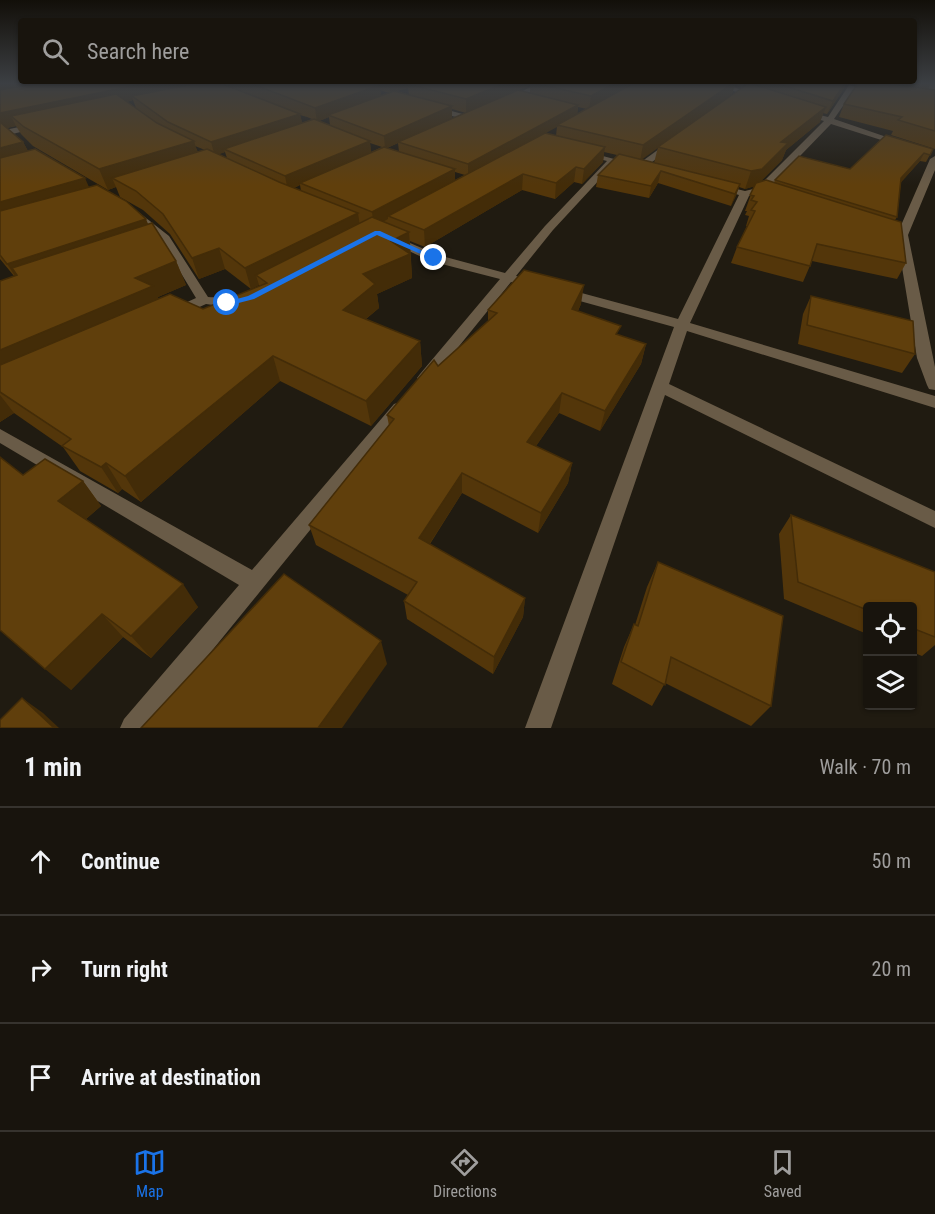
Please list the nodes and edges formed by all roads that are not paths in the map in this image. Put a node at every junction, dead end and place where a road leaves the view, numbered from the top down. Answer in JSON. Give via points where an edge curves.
{"nodes":[{"id":1,"x":463,"y":117,"type":"edge"},
{"id":2,"x":821,"y":117,"type":"edge"},
{"id":3,"x":832,"y":117,"type":"edge"},
{"id":4,"x":467,"y":118,"type":"joint"},
{"id":5,"x":830,"y":120,"type":"junction"},
{"id":6,"x":457,"y":123,"type":"edge"},
{"id":7,"x":43,"y":124,"type":"edge"},
{"id":8,"x":4,"y":133,"type":"edge"},
{"id":9,"x":677,"y":140,"type":"edge"},
{"id":10,"x":22,"y":144,"type":"edge"},
{"id":11,"x":914,"y":147,"type":"edge"},
{"id":12,"x":572,"y":150,"type":"edge"},
{"id":13,"x":924,"y":151,"type":"edge"},
{"id":14,"x":935,"y":154,"type":"edge"},
{"id":15,"x":935,"y":159,"type":"edge"},
{"id":16,"x":613,"y":160,"type":"junction"},
{"id":17,"x":640,"y":167,"type":"junction"},
{"id":18,"x":660,"y":171,"type":"edge"},
{"id":19,"x":713,"y":184,"type":"edge"},
{"id":20,"x":753,"y":192,"type":"junction"},
{"id":21,"x":782,"y":197,"type":"edge"},
{"id":22,"x":120,"y":202,"type":"edge"},
{"id":23,"x":877,"y":226,"type":"edge"},
{"id":24,"x":377,"y":232,"type":"edge"},
{"id":25,"x":902,"y":235,"type":"junction"},
{"id":26,"x":508,"y":277,"type":"junction"},
{"id":27,"x":251,"y":297,"type":"edge"},
{"id":28,"x":204,"y":300,"type":"junction"},
{"id":29,"x":161,"y":319,"type":"edge"},
{"id":30,"x":682,"y":325,"type":"junction"},
{"id":31,"x":935,"y":385,"type":"edge"},
{"id":32,"x":660,"y":386,"type":"junction"},
{"id":33,"x":935,"y":402,"type":"edge"},
{"id":34,"x":0,"y":435,"type":"edge"},
{"id":35,"x":935,"y":520,"type":"edge"},
{"id":36,"x":254,"y":583,"type":"junction"},
{"id":37,"x":133,"y":728,"type":"edge"},
{"id":38,"x":538,"y":728,"type":"edge"}],
"edges":[{"from":1,"to":4,"type":"street"},
{"from":2,"to":5,"type":"street"},
{"from":3,"to":5,"type":"street"},
{"from":4,"to":6,"type":"street"},
{"from":5,"to":11,"type":"street"},
{"from":5,"to":20,"type":"street"},
{"from":7,"to":8,"type":"street"},
{"from":8,"to":10,"type":"street"},
{"from":9,"to":17,"type":"street"},
{"from":12,"to":16,"type":"street"},
{"from":13,"to":14,"type":"street"},
{"from":15,"to":25,"type":"street"},
{"from":16,"to":17,"type":"street"},
{"from":16,"to":26,"type":"street"},
{"from":17,"to":18,"type":"street"},
{"from":19,"to":20,"type":"street"},
{"from":20,"to":21,"type":"street"},
{"from":20,"to":30,"type":"street"},
{"from":22,"to":28,"type":"street","via":[[138,214]]},
{"from":23,"to":25,"type":"street"},
{"from":24,"to":26,"type":"street","via":[[434,258]]},
{"from":25,"to":31,"type":"street","via":[[924,358]]},
{"from":26,"to":30,"type":"street"},
{"from":26,"to":36,"type":"street"},
{"from":27,"to":28,"type":"street","via":[[227,303]]},
{"from":28,"to":29,"type":"street"},
{"from":30,"to":32,"type":"street"},
{"from":30,"to":33,"type":"street"},
{"from":32,"to":35,"type":"street"},
{"from":32,"to":38,"type":"street"},
{"from":34,"to":36,"type":"street"},
{"from":36,"to":37,"type":"street"}]}
